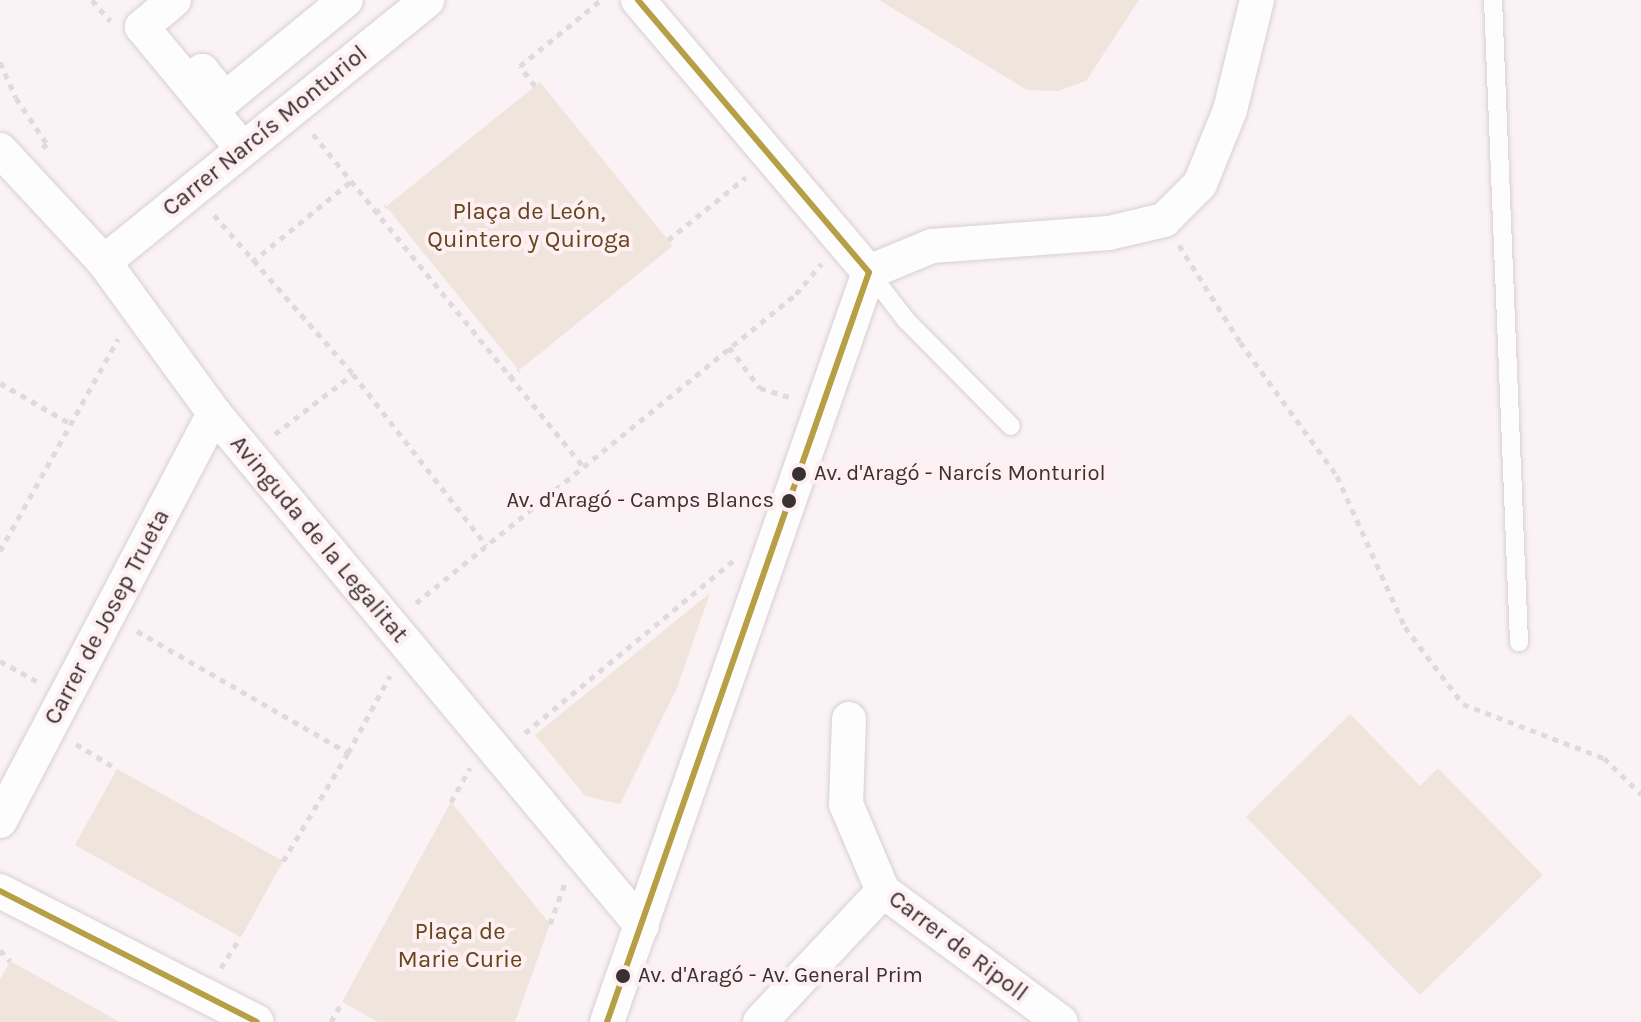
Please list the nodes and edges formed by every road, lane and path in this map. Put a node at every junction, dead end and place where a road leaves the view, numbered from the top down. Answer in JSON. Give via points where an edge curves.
{"nodes":[{"id":1,"x":174,"y":0,"type":"edge"},
{"id":2,"x":346,"y":0,"type":"edge"},
{"id":3,"x":427,"y":0,"type":"edge"},
{"id":4,"x":601,"y":0,"type":"edge"},
{"id":5,"x":638,"y":0,"type":"edge"},
{"id":6,"x":1257,"y":0,"type":"edge"},
{"id":7,"x":1493,"y":0,"type":"edge"},
{"id":8,"x":0,"y":62,"type":"edge"},
{"id":9,"x":188,"y":82,"type":"junction"},
{"id":10,"x":535,"y":86,"type":"dead end"},
{"id":11,"x":312,"y":132,"type":"dead end"},
{"id":12,"x":47,"y":144,"type":"dead end"},
{"id":13,"x":243,"y":149,"type":"junction"},
{"id":14,"x":0,"y":150,"type":"edge"},
{"id":15,"x":771,"y":157,"type":"junction"},
{"id":16,"x":351,"y":182,"type":"junction"},
{"id":17,"x":386,"y":206,"type":"dead end"},
{"id":18,"x":375,"y":213,"type":"junction"},
{"id":19,"x":215,"y":217,"type":"dead end"},
{"id":20,"x":1164,"y":220,"type":"junction"},
{"id":21,"x":842,"y":239,"type":"junction"},
{"id":22,"x":668,"y":240,"type":"dead end"},
{"id":23,"x":104,"y":262,"type":"junction"},
{"id":24,"x":252,"y":262,"type":"junction"},
{"id":25,"x":869,"y":272,"type":"junction"},
{"id":26,"x":136,"y":307,"type":"junction"},
{"id":27,"x":729,"y":347,"type":"junction"},
{"id":28,"x":519,"y":370,"type":"dead end"},
{"id":29,"x":353,"y":374,"type":"junction"},
{"id":30,"x":509,"y":379,"type":"junction"},
{"id":31,"x":0,"y":383,"type":"edge"},
{"id":32,"x":781,"y":394,"type":"dead end"},
{"id":33,"x":214,"y":413,"type":"junction"},
{"id":34,"x":71,"y":424,"type":"junction"},
{"id":35,"x":1011,"y":426,"type":"dead end"},
{"id":36,"x":273,"y":436,"type":"dead end"},
{"id":37,"x":582,"y":465,"type":"junction"},
{"id":38,"x":486,"y":545,"type":"junction"},
{"id":39,"x":0,"y":551,"type":"edge"},
{"id":40,"x":736,"y":559,"type":"dead end"},
{"id":41,"x":409,"y":608,"type":"dead end"},
{"id":42,"x":109,"y":614,"type":"junction"},
{"id":43,"x":1519,"y":642,"type":"dead end"},
{"id":44,"x":407,"y":645,"type":"junction"},
{"id":45,"x":0,"y":661,"type":"edge"},
{"id":46,"x":65,"y":697,"type":"junction"},
{"id":47,"x":849,"y":719,"type":"dead end"},
{"id":48,"x":49,"y":728,"type":"junction"},
{"id":49,"x":517,"y":740,"type":"dead end"},
{"id":50,"x":348,"y":753,"type":"junction"},
{"id":51,"x":117,"y":769,"type":"dead end"},
{"id":52,"x":1641,"y":794,"type":"edge"},
{"id":53,"x":0,"y":821,"type":"edge"},
{"id":54,"x":283,"y":861,"type":"dead end"},
{"id":55,"x":0,"y":891,"type":"edge"},
{"id":56,"x":883,"y":891,"type":"junction"},
{"id":57,"x":642,"y":926,"type":"junction"},
{"id":58,"x":0,"y":950,"type":"edge"},
{"id":59,"x":10,"y":961,"type":"dead end"},
{"id":60,"x":342,"y":1002,"type":"dead end"},
{"id":61,"x":257,"y":1022,"type":"edge"},
{"id":62,"x":331,"y":1022,"type":"edge"},
{"id":63,"x":607,"y":1022,"type":"edge"},
{"id":64,"x":760,"y":1022,"type":"edge"},
{"id":65,"x":1061,"y":1022,"type":"edge"}],
"edges":[{"from":1,"to":9,"type":"street","via":[[142,27]]},
{"from":2,"to":9,"type":"street","via":[[225,99],[202,71]]},
{"from":3,"to":13,"type":"street","name":"Carrer Narcís Monturiol"},
{"from":4,"to":10,"type":"path","via":[[520,66]]},
{"from":5,"to":15,"type":"street"},
{"from":6,"to":20,"type":"street","via":[[1230,110],[1200,184]]},
{"from":7,"to":43,"type":"lane"},
{"from":8,"to":12,"type":"path","via":[[16,98]]},
{"from":9,"to":13,"type":"street"},
{"from":11,"to":16,"type":"path"},
{"from":13,"to":23,"type":"street","name":"Carrer Narcís Monturiol"},
{"from":14,"to":23,"type":"street","name":"Avinguda de la Legalitat"},
{"from":15,"to":21,"type":"street"},
{"from":15,"to":22,"type":"path"},
{"from":16,"to":18,"type":"path"},
{"from":16,"to":24,"type":"path"},
{"from":17,"to":18,"type":"path"},
{"from":18,"to":30,"type":"path"},
{"from":19,"to":24,"type":"path"},
{"from":20,"to":25,"type":"street","via":[[1109,233],[932,246]]},
{"from":20,"to":52,"type":"path","via":[[1240,342],[1337,476],[1405,627],[1463,704],[1604,758]]},
{"from":21,"to":25,"type":"street"},
{"from":21,"to":27,"type":"path","via":[[796,294]]},
{"from":23,"to":26,"type":"street","name":"Avinguda de la Legalitat"},
{"from":24,"to":29,"type":"path"},
{"from":25,"to":35,"type":"lane","via":[[906,320]]},
{"from":25,"to":57,"type":"street"},
{"from":26,"to":33,"type":"street","name":"Avinguda de la Legalitat"},
{"from":26,"to":34,"type":"path"},
{"from":27,"to":32,"type":"path","via":[[760,388]]},
{"from":27,"to":37,"type":"path"},
{"from":28,"to":30,"type":"path"},
{"from":29,"to":36,"type":"path"},
{"from":29,"to":38,"type":"path"},
{"from":30,"to":37,"type":"path"},
{"from":31,"to":34,"type":"path"},
{"from":33,"to":42,"type":"street","name":"Carrer de Josep Trueta"},
{"from":33,"to":44,"type":"street","name":"Avinguda de la Legalitat"},
{"from":34,"to":39,"type":"path"},
{"from":37,"to":38,"type":"path"},
{"from":38,"to":41,"type":"path"},
{"from":40,"to":49,"type":"path"},
{"from":42,"to":46,"type":"street","name":"Carrer de Josep Trueta"},
{"from":42,"to":50,"type":"path"},
{"from":44,"to":50,"type":"path"},
{"from":44,"to":57,"type":"street","name":"Avinguda de la Legalitat"},
{"from":45,"to":46,"type":"path"},
{"from":46,"to":48,"type":"street","name":"Carrer de Josep Trueta"},
{"from":47,"to":56,"type":"street","name":"Carrer de Ripoll","via":[[846,804]]},
{"from":48,"to":51,"type":"path"},
{"from":48,"to":53,"type":"street","name":"Carrer de Josep Trueta"},
{"from":50,"to":54,"type":"path"},
{"from":55,"to":61,"type":"street"},
{"from":56,"to":64,"type":"street"},
{"from":56,"to":65,"type":"street","name":"Carrer de Ripoll"},
{"from":57,"to":63,"type":"street"},
{"from":58,"to":59,"type":"path"},
{"from":60,"to":62,"type":"path"}]}
